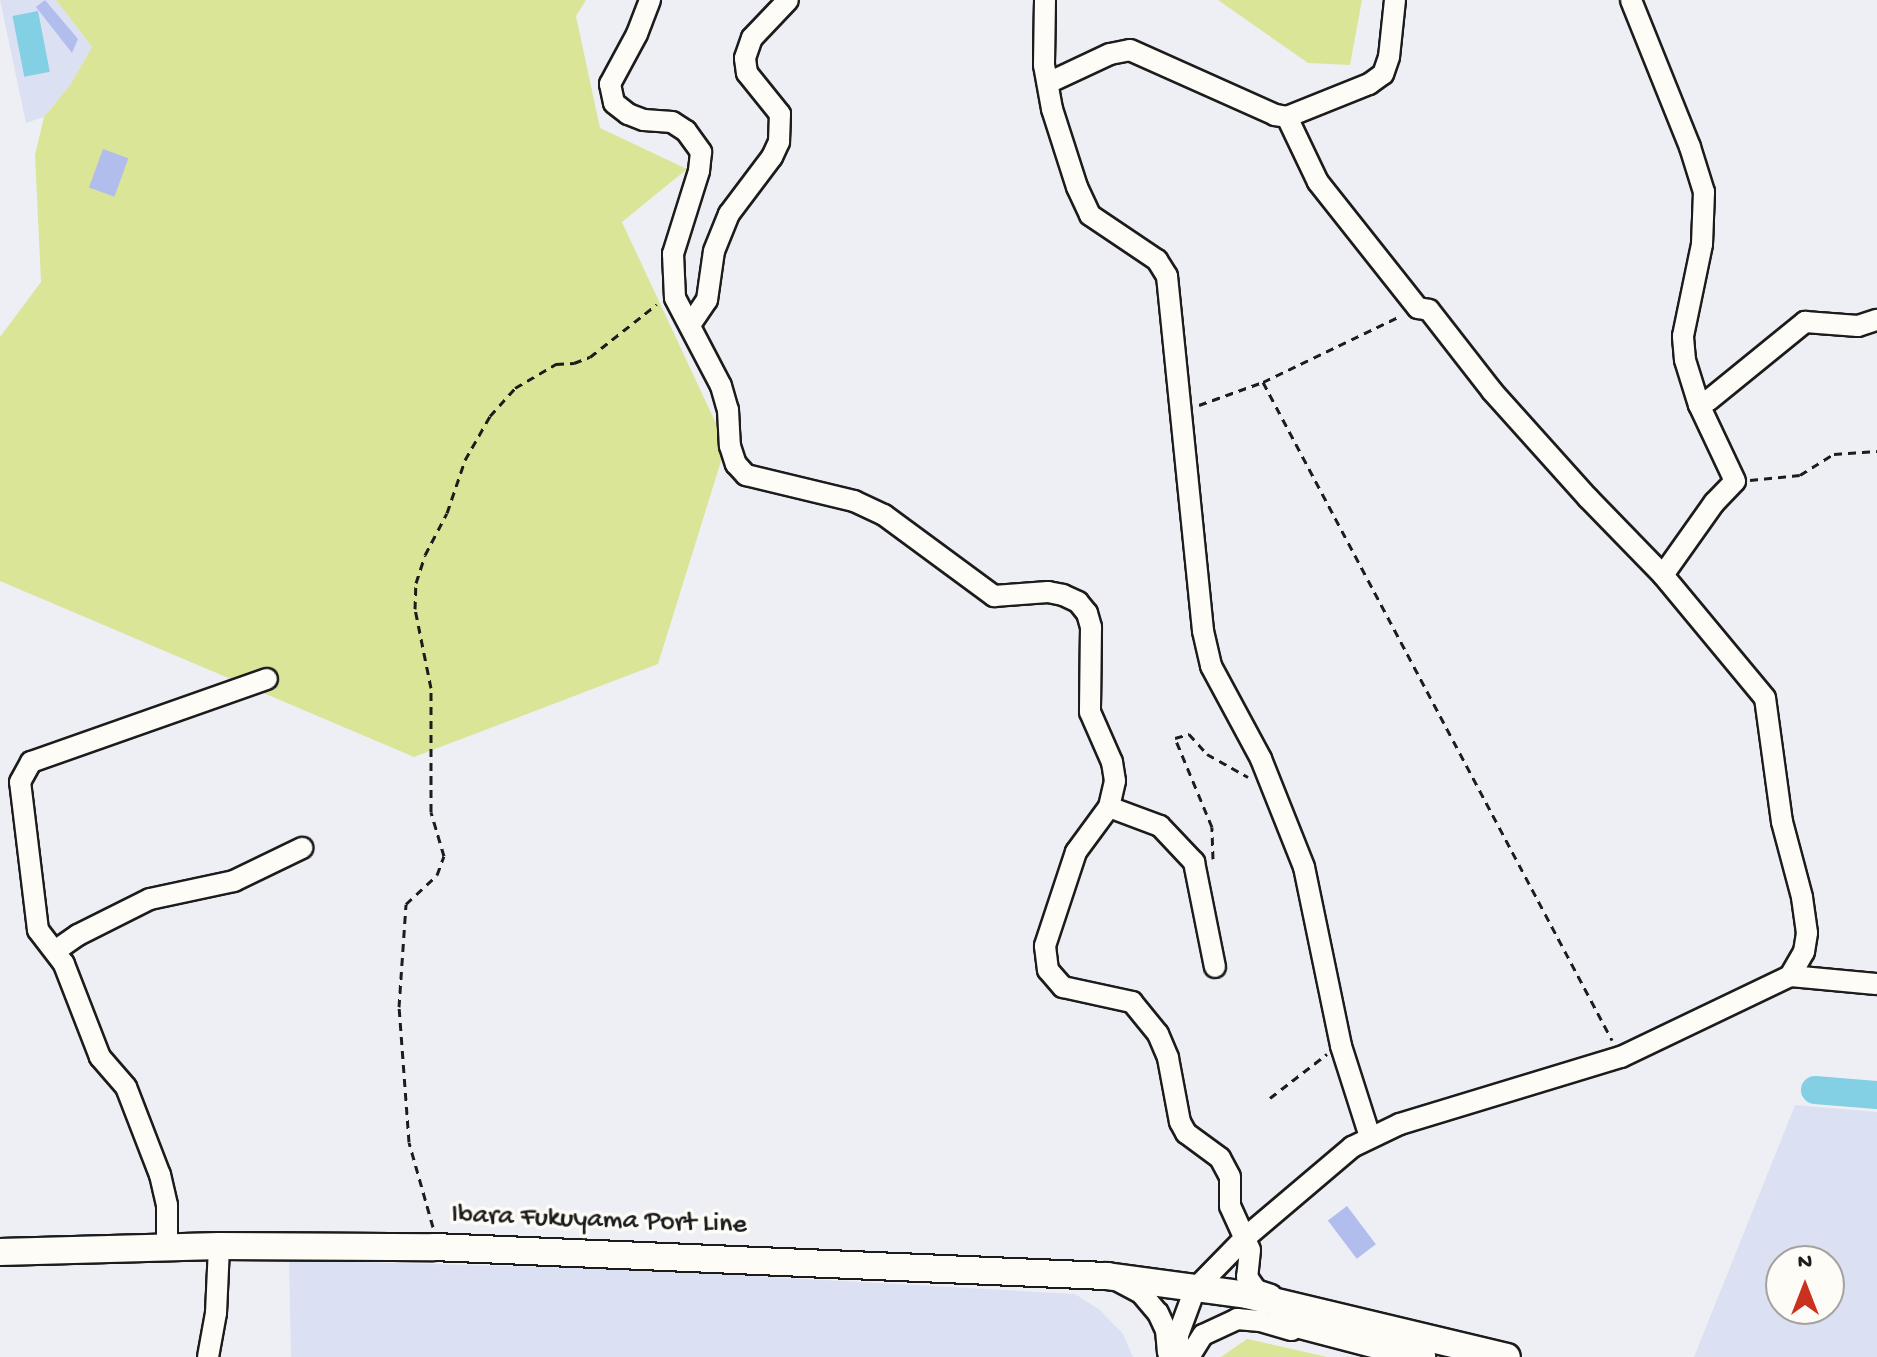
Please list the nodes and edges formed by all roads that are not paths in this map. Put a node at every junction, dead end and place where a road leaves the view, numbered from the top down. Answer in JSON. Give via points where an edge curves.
{"nodes":[{"id":1,"x":650,"y":0,"type":"edge"},
{"id":2,"x":788,"y":0,"type":"edge"},
{"id":3,"x":1045,"y":0,"type":"edge"},
{"id":4,"x":1395,"y":0,"type":"edge"},
{"id":5,"x":1631,"y":0,"type":"edge"},
{"id":6,"x":1048,"y":83,"type":"junction"},
{"id":7,"x":1287,"y":117,"type":"junction"},
{"id":8,"x":1877,"y":320,"type":"edge"},
{"id":9,"x":690,"y":325,"type":"junction"},
{"id":10,"x":1699,"y":405,"type":"junction"},
{"id":11,"x":1663,"y":575,"type":"junction"},
{"id":12,"x":267,"y":679,"type":"dead end"},
{"id":13,"x":1109,"y":807,"type":"junction"},
{"id":14,"x":302,"y":848,"type":"dead end"},
{"id":15,"x":55,"y":951,"type":"junction"},
{"id":16,"x":1215,"y":967,"type":"dead end"},
{"id":17,"x":1790,"y":976,"type":"junction"},
{"id":18,"x":1877,"y":984,"type":"edge"},
{"id":19,"x":1370,"y":1137,"type":"junction"},
{"id":20,"x":1246,"y":1237,"type":"junction"},
{"id":21,"x":219,"y":1246,"type":"junction"},
{"id":22,"x":167,"y":1247,"type":"junction"},
{"id":23,"x":0,"y":1252,"type":"edge"},
{"id":24,"x":1107,"y":1276,"type":"junction"},
{"id":25,"x":1195,"y":1289,"type":"junction"},
{"id":26,"x":1304,"y":1308,"type":"junction"},
{"id":27,"x":1323,"y":1332,"type":"junction"},
{"id":28,"x":208,"y":1357,"type":"edge"},
{"id":29,"x":1168,"y":1357,"type":"edge"},
{"id":30,"x":1178,"y":1357,"type":"edge"},
{"id":31,"x":1189,"y":1357,"type":"edge"},
{"id":32,"x":1422,"y":1357,"type":"edge"},
{"id":33,"x":1507,"y":1357,"type":"edge"}],
"edges":[{"from":1,"to":9,"type":"street","via":[[610,84],[614,103],[628,114],[672,122],[701,152],[673,254],[675,298]]},
{"from":2,"to":9,"type":"street","via":[[752,38],[745,58],[747,73],[780,114],[779,142],[729,214],[714,251],[707,300]]},
{"from":3,"to":6,"type":"street"},
{"from":4,"to":7,"type":"street","via":[[1383,74]]},
{"from":5,"to":10,"type":"street","via":[[1704,192],[1702,244],[1683,336]]},
{"from":6,"to":7,"type":"street","via":[[1130,50]]},
{"from":6,"to":19,"type":"street","via":[[1090,215],[1157,260],[1167,276],[1203,631],[1211,666],[1270,779],[1304,867],[1341,1046]]},
{"from":7,"to":11,"type":"street","via":[[1318,182],[1418,308],[1429,310],[1492,391]]},
{"from":8,"to":10,"type":"street","via":[[1858,326],[1805,322]]},
{"from":9,"to":13,"type":"street","via":[[721,386],[730,446],[746,475],[854,501],[884,515],[994,596],[1048,592],[1078,602],[1091,627],[1090,712],[1115,781]]},
{"from":10,"to":11,"type":"street","via":[[1735,481]]},
{"from":11,"to":17,"type":"street","via":[[1765,698],[1779,808],[1807,933],[1804,952]]},
{"from":12,"to":15,"type":"street","via":[[31,762],[20,782],[34,914],[38,930]]},
{"from":13,"to":16,"type":"street","via":[[1160,826],[1194,862]]},
{"from":13,"to":20,"type":"street","via":[[1076,852],[1045,946],[1048,970],[1063,987],[1132,1002],[1158,1034],[1180,1122],[1186,1133],[1220,1158],[1230,1177],[1230,1206]]},
{"from":14,"to":15,"type":"street","via":[[234,881],[150,899]]},
{"from":15,"to":22,"type":"street","via":[[100,1057],[126,1087],[160,1175],[167,1205]]},
{"from":17,"to":18,"type":"street"},
{"from":17,"to":19,"type":"street","via":[[1621,1057]]},
{"from":19,"to":20,"type":"street"},
{"from":20,"to":25,"type":"street"},
{"from":20,"to":26,"type":"street","via":[[1251,1285]]},
{"from":21,"to":22,"type":"main road","name":"Ibara Fukuyama Port Line"},
{"from":21,"to":24,"type":"main road","name":"Ibara Fukuyama Port Line","via":[[434,1247]]},
{"from":21,"to":28,"type":"street"},
{"from":22,"to":23,"type":"main road","name":"Ibara Fukuyama Port Line"},
{"from":24,"to":25,"type":"main road","name":"Ibara Fukuyama Port Line"},
{"from":24,"to":29,"type":"street","via":[[1141,1293],[1158,1313],[1166,1330]]},
{"from":25,"to":26,"type":"main road","name":"Ibara Fukuyama Port Line"},
{"from":25,"to":27,"type":"main road","name":"Ibara Fukuyama Port Line"},
{"from":25,"to":30,"type":"street","via":[[1178,1335]]},
{"from":26,"to":33,"type":"main road","name":"Ibara Fukuyama Port Line"},
{"from":27,"to":31,"type":"street","via":[[1308,1334],[1237,1319],[1203,1335]]},
{"from":27,"to":32,"type":"main road","name":"Ibara Fukuyama Port Line"}]}
